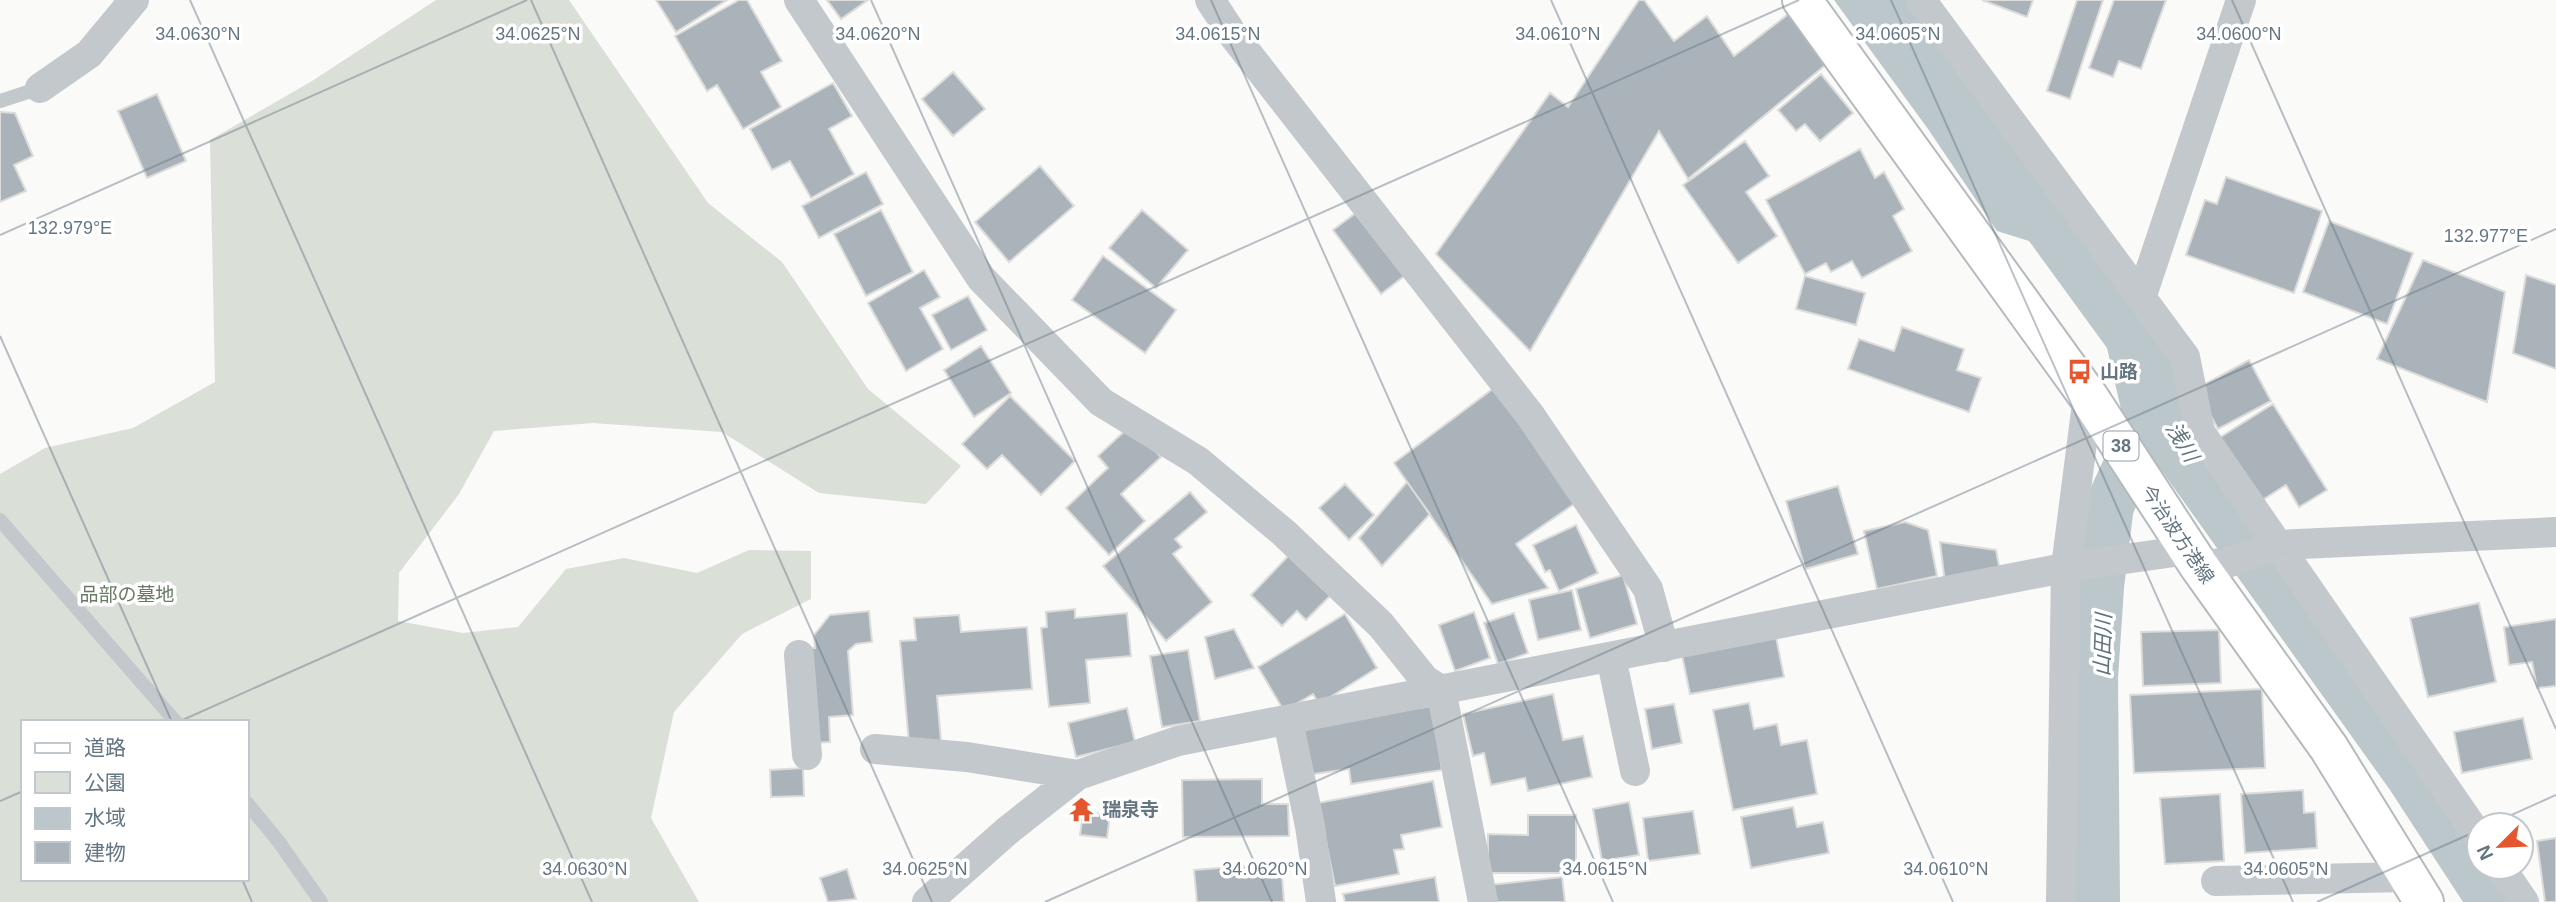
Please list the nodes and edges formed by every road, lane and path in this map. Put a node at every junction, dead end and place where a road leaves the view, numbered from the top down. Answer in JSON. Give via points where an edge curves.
{"nodes":[{"id":1,"x":134,"y":0,"type":"edge"},
{"id":2,"x":799,"y":0,"type":"edge"},
{"id":3,"x":1210,"y":0,"type":"edge"},
{"id":4,"x":1802,"y":0,"type":"edge"},
{"id":5,"x":1921,"y":0,"type":"edge"},
{"id":6,"x":2241,"y":0,"type":"edge"},
{"id":7,"x":40,"y":88,"type":"joint"},
{"id":8,"x":0,"y":101,"type":"edge"},
{"id":9,"x":2141,"y":298,"type":"junction"},
{"id":10,"x":2088,"y":396,"type":"junction"},
{"id":11,"x":1,"y":524,"type":"edge"},
{"id":12,"x":2556,"y":532,"type":"edge"},
{"id":13,"x":2278,"y":545,"type":"junction"},
{"id":14,"x":2200,"y":557,"type":"junction"},
{"id":15,"x":2067,"y":567,"type":"junction"},
{"id":16,"x":1664,"y":647,"type":"junction"},
{"id":17,"x":799,"y":655,"type":"dead end"},
{"id":18,"x":1611,"y":657,"type":"junction"},
{"id":19,"x":1441,"y":690,"type":"junction"},
{"id":20,"x":174,"y":720,"type":"edge"},
{"id":21,"x":1288,"y":721,"type":"junction"},
{"id":22,"x":876,"y":749,"type":"dead end"},
{"id":23,"x":807,"y":755,"type":"dead end"},
{"id":24,"x":1635,"y":771,"type":"dead end"},
{"id":25,"x":1078,"y":775,"type":"junction"},
{"id":26,"x":248,"y":804,"type":"edge"},
{"id":27,"x":2465,"y":817,"type":"edge"},
{"id":28,"x":2216,"y":881,"type":"dead end"},
{"id":29,"x":2510,"y":881,"type":"edge"},
{"id":30,"x":2416,"y":890,"type":"edge"},
{"id":31,"x":321,"y":902,"type":"edge"},
{"id":32,"x":927,"y":902,"type":"edge"},
{"id":33,"x":1321,"y":902,"type":"edge"},
{"id":34,"x":1483,"y":902,"type":"edge"},
{"id":35,"x":2061,"y":902,"type":"edge"},
{"id":36,"x":2524,"y":902,"type":"edge"}],
"edges":[{"from":1,"to":7,"type":"street","via":[[89,54]]},
{"from":2,"to":19,"type":"street","via":[[981,278],[1101,402],[1198,461],[1284,533],[1381,625],[1425,680]]},
{"from":3,"to":16,"type":"street","via":[[1531,415],[1648,589]]},
{"from":4,"to":10,"type":"main road","name":"今治波方港線","number":"38"},
{"from":5,"to":9,"type":"street"},
{"from":6,"to":9,"type":"street"},
{"from":7,"to":8,"type":"lane"},
{"from":9,"to":13,"type":"street","via":[[2185,357],[2200,432]]},
{"from":10,"to":14,"type":"main road","name":"今治波方港線","number":"38"},
{"from":10,"to":15,"type":"street"},
{"from":11,"to":20,"type":"lane"},
{"from":12,"to":13,"type":"street"},
{"from":13,"to":14,"type":"street"},
{"from":13,"to":27,"type":"street"},
{"from":14,"to":15,"type":"street"},
{"from":14,"to":30,"type":"main road","name":"今治波方港線","number":"38","via":[[2329,748]]},
{"from":15,"to":16,"type":"street"},
{"from":15,"to":35,"type":"street"},
{"from":16,"to":18,"type":"street"},
{"from":17,"to":23,"type":"street"},
{"from":18,"to":19,"type":"street"},
{"from":18,"to":24,"type":"street"},
{"from":19,"to":21,"type":"street"},
{"from":19,"to":34,"type":"street"},
{"from":21,"to":25,"type":"street","via":[[1178,741]]},
{"from":21,"to":33,"type":"street"},
{"from":22,"to":25,"type":"street","via":[[967,757]]},
{"from":25,"to":32,"type":"street"},
{"from":26,"to":31,"type":"lane"},
{"from":28,"to":30,"type":"street"},
{"from":29,"to":36,"type":"street"}]}
